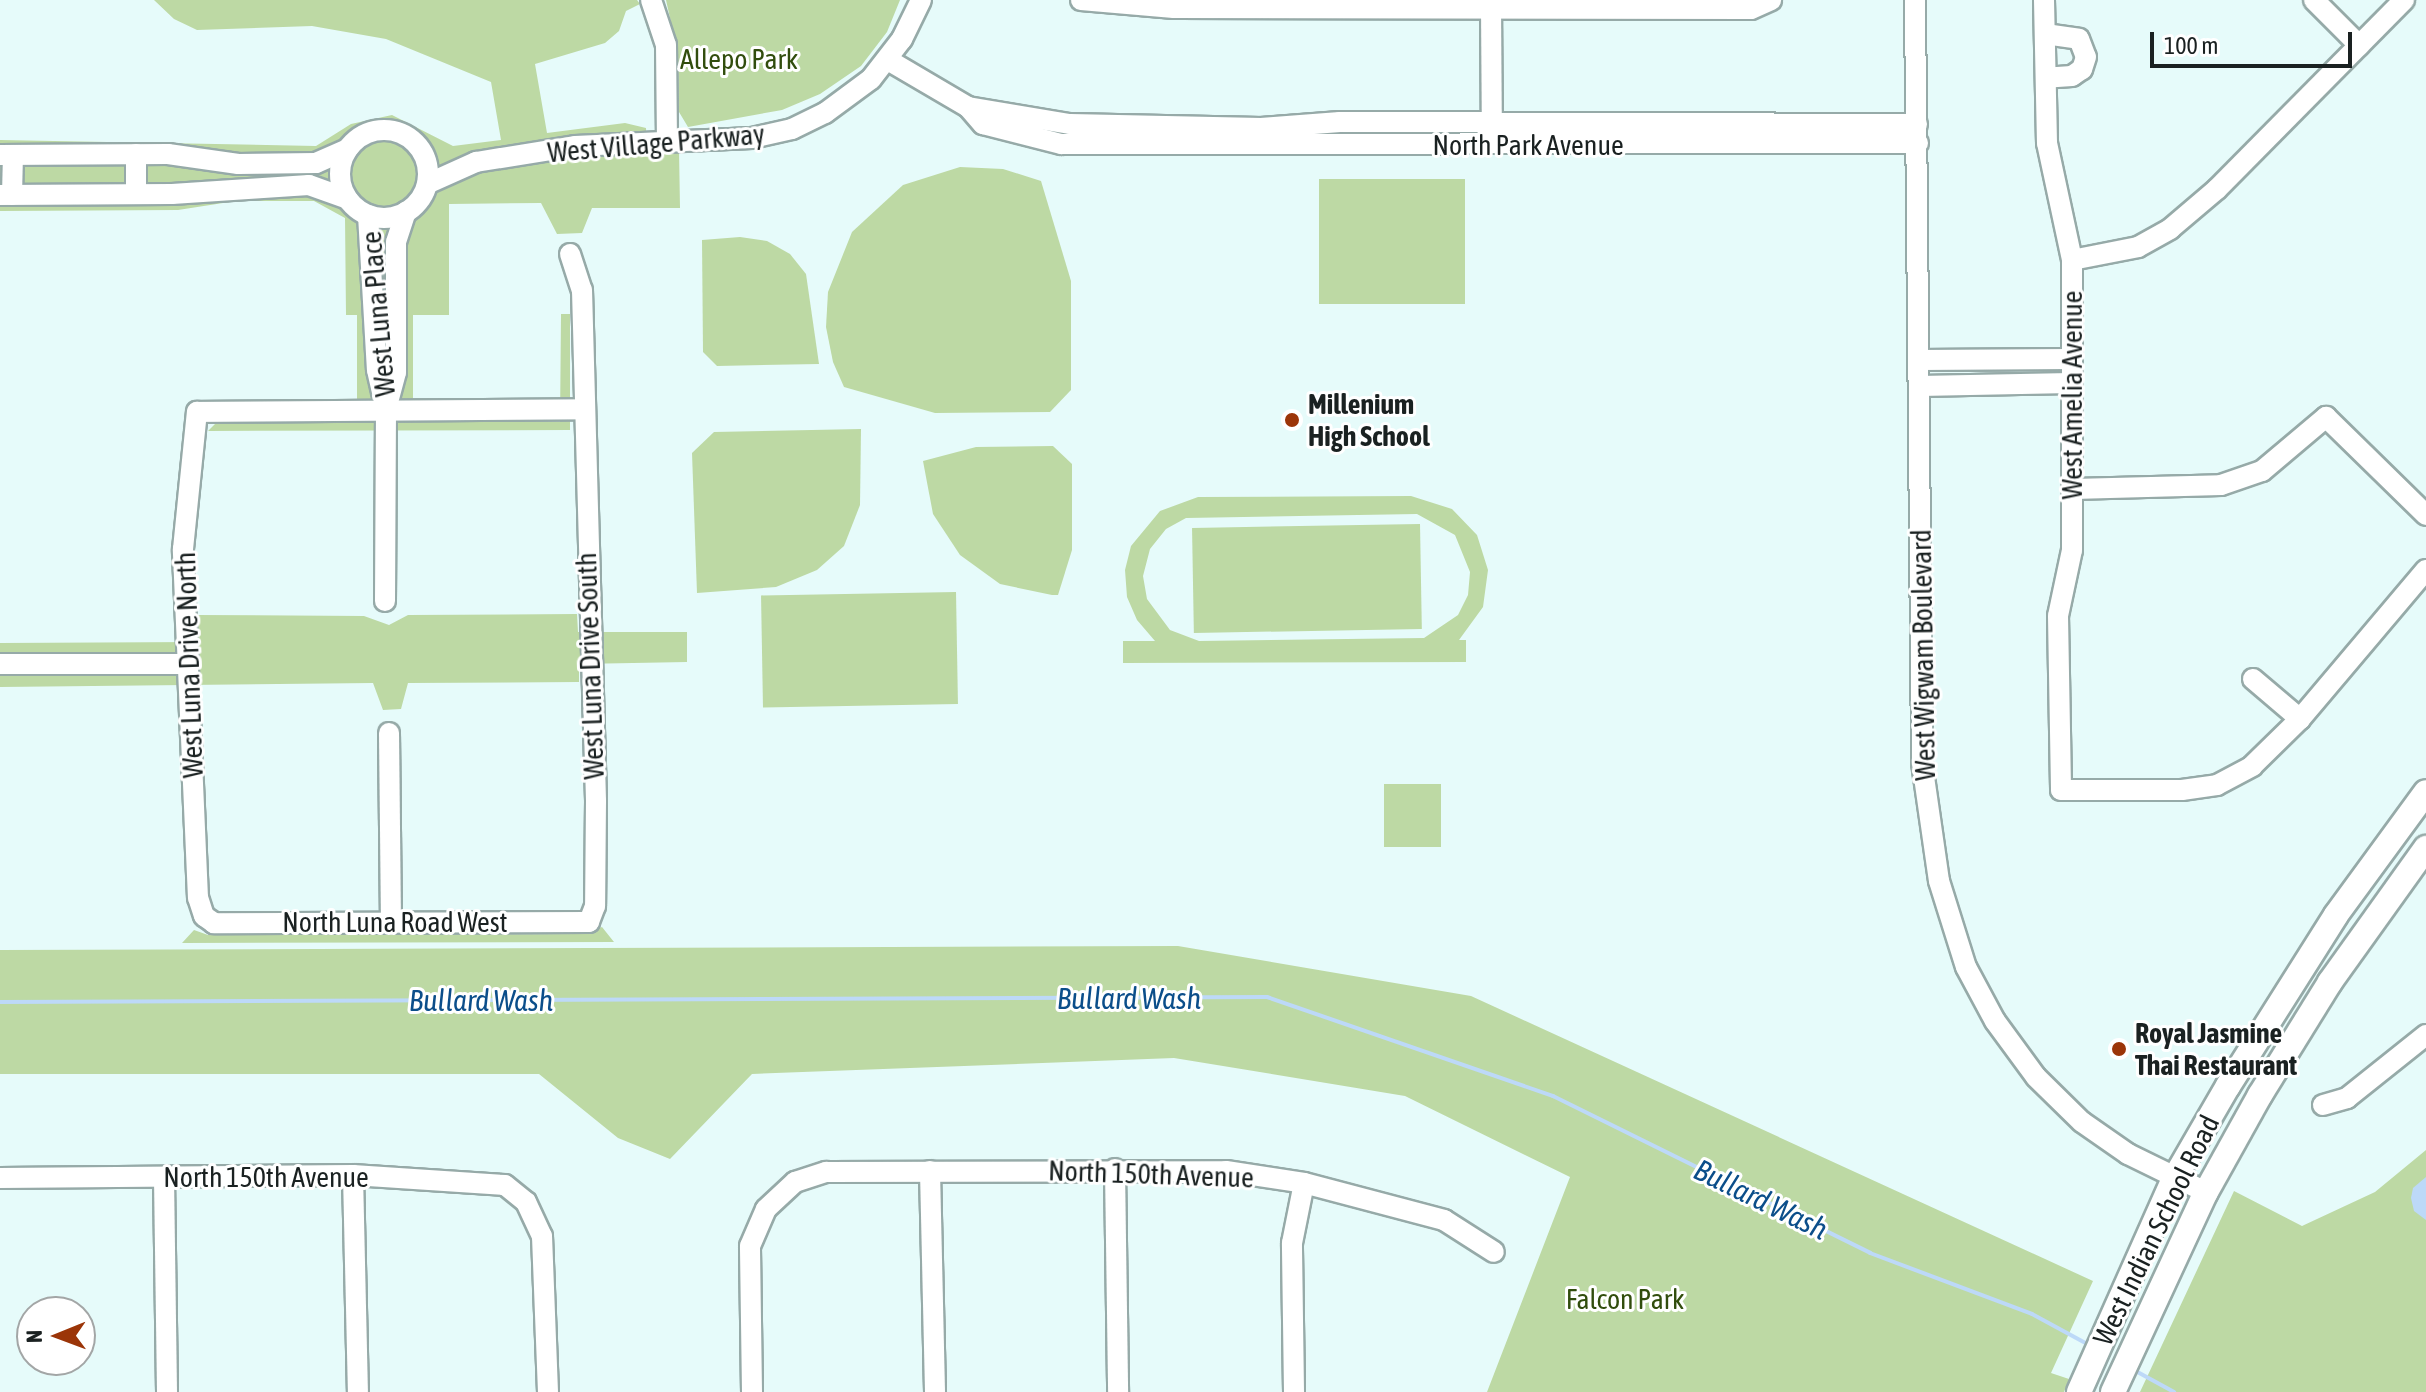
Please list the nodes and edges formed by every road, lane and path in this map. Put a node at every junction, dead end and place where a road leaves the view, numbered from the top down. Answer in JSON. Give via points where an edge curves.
{"nodes":[{"id":1,"x":651,"y":0,"type":"edge"},
{"id":2,"x":921,"y":0,"type":"edge"},
{"id":3,"x":1081,"y":0,"type":"edge"},
{"id":4,"x":1771,"y":0,"type":"edge"},
{"id":5,"x":1915,"y":0,"type":"edge"},
{"id":6,"x":2044,"y":0,"type":"edge"},
{"id":7,"x":2314,"y":0,"type":"edge"},
{"id":8,"x":2404,"y":0,"type":"edge"},
{"id":9,"x":1174,"y":4,"type":"edge"},
{"id":10,"x":1361,"y":4,"type":"edge"},
{"id":11,"x":1585,"y":4,"type":"edge"},
{"id":12,"x":1491,"y":6,"type":"junction"},
{"id":13,"x":2045,"y":34,"type":"junction"},
{"id":14,"x":2359,"y":45,"type":"junction"},
{"id":15,"x":888,"y":60,"type":"junction"},
{"id":16,"x":2046,"y":78,"type":"junction"},
{"id":17,"x":1492,"y":125,"type":"junction"},
{"id":18,"x":1918,"y":133,"type":"junction"},
{"id":19,"x":1139,"y":135,"type":"junction"},
{"id":20,"x":667,"y":140,"type":"junction"},
{"id":21,"x":1492,"y":146,"type":"junction"},
{"id":22,"x":348,"y":149,"type":"junction"},
{"id":23,"x":421,"y":149,"type":"junction"},
{"id":24,"x":136,"y":154,"type":"junction"},
{"id":25,"x":6,"y":155,"type":"edge"},
{"id":26,"x":476,"y":162,"type":"junction"},
{"id":27,"x":427,"y":184,"type":"junction"},
{"id":28,"x":136,"y":194,"type":"junction"},
{"id":29,"x":6,"y":195,"type":"edge"},
{"id":30,"x":348,"y":199,"type":"junction"},
{"id":31,"x":406,"y":212,"type":"junction"},
{"id":32,"x":368,"y":215,"type":"junction"},
{"id":33,"x":570,"y":254,"type":"dead end"},
{"id":34,"x":2072,"y":260,"type":"junction"},
{"id":35,"x":2071,"y":359,"type":"junction"},
{"id":36,"x":1920,"y":360,"type":"junction"},
{"id":37,"x":2071,"y":383,"type":"junction"},
{"id":38,"x":1920,"y":386,"type":"junction"},
{"id":39,"x":582,"y":409,"type":"junction"},
{"id":40,"x":386,"y":410,"type":"junction"},
{"id":41,"x":2073,"y":489,"type":"junction"},
{"id":42,"x":2426,"y":515,"type":"edge"},
{"id":43,"x":2426,"y":570,"type":"edge"},
{"id":44,"x":385,"y":601,"type":"dead end"},
{"id":45,"x":0,"y":664,"type":"edge"},
{"id":46,"x":187,"y":664,"type":"junction"},
{"id":47,"x":2253,"y":679,"type":"dead end"},
{"id":48,"x":2300,"y":719,"type":"junction"},
{"id":49,"x":389,"y":733,"type":"dead end"},
{"id":50,"x":2426,"y":792,"type":"edge"},
{"id":51,"x":2426,"y":848,"type":"edge"},
{"id":52,"x":204,"y":916,"type":"joint"},
{"id":53,"x":391,"y":922,"type":"junction"},
{"id":54,"x":589,"y":922,"type":"joint"},
{"id":55,"x":2426,"y":1035,"type":"edge"},
{"id":56,"x":2323,"y":1105,"type":"dead end"},
{"id":57,"x":1115,"y":1169,"type":"junction"},
{"id":58,"x":930,"y":1171,"type":"junction"},
{"id":59,"x":353,"y":1175,"type":"junction"},
{"id":60,"x":164,"y":1177,"type":"junction"},
{"id":61,"x":0,"y":1178,"type":"edge"},
{"id":62,"x":2174,"y":1179,"type":"junction"},
{"id":63,"x":1304,"y":1183,"type":"junction"},
{"id":64,"x":2206,"y":1192,"type":"junction"},
{"id":65,"x":1494,"y":1252,"type":"dead end"},
{"id":66,"x":2081,"y":1386,"type":"edge"},
{"id":67,"x":167,"y":1392,"type":"edge"},
{"id":68,"x":358,"y":1392,"type":"edge"},
{"id":69,"x":548,"y":1392,"type":"edge"},
{"id":70,"x":752,"y":1392,"type":"edge"},
{"id":71,"x":935,"y":1392,"type":"edge"},
{"id":72,"x":1118,"y":1392,"type":"edge"},
{"id":73,"x":1294,"y":1392,"type":"edge"},
{"id":74,"x":2113,"y":1392,"type":"edge"}],
"edges":[{"from":1,"to":20,"type":"street","via":[[666,45]]},
{"from":2,"to":15,"type":"street","name":"West Village Parkway"},
{"from":3,"to":9,"type":"street"},
{"from":4,"to":11,"type":"street","via":[[1751,9]]},
{"from":5,"to":18,"type":"street","name":"West Wigwam Boulevard"},
{"from":6,"to":13,"type":"street","name":"West Amelia Avenue"},
{"from":7,"to":14,"type":"street"},
{"from":8,"to":14,"type":"street"},
{"from":9,"to":10,"type":"street"},
{"from":10,"to":12,"type":"street"},
{"from":11,"to":12,"type":"street"},
{"from":12,"to":17,"type":"street"},
{"from":13,"to":16,"type":"street","name":"West Amelia Avenue"},
{"from":13,"to":16,"type":"street","via":[[2079,39],[2086,57],[2072,76]]},
{"from":14,"to":34,"type":"street","via":[[2217,189],[2170,229],[2138,247]]},
{"from":15,"to":19,"type":"street","name":"North Park Avenue","via":[[968,107]]},
{"from":15,"to":20,"type":"street","name":"West Village Parkway","via":[[840,104],[792,129],[752,138]]},
{"from":16,"to":34,"type":"street","name":"West Amelia Avenue","via":[[2047,143]]},
{"from":17,"to":18,"type":"street","name":"North Park Avenue"},
{"from":17,"to":19,"type":"street","name":"North Park Avenue"},
{"from":17,"to":21,"type":"street"},
{"from":18,"to":21,"type":"street","name":"North Park Avenue"},
{"from":18,"to":36,"type":"street","name":"West Wigwam Boulevard"},
{"from":19,"to":21,"type":"street","name":"North Park Avenue"},
{"from":20,"to":26,"type":"street","name":"West Village Parkway","via":[[605,142]]},
{"from":22,"to":23,"type":"street","via":[[371,132],[385,130],[399,132]]},
{"from":22,"to":24,"type":"street","via":[[316,163],[238,164]]},
{"from":22,"to":30,"type":"street","via":[[340,174]]},
{"from":23,"to":26,"type":"street","name":"West Village Parkway"},
{"from":23,"to":27,"type":"street"},
{"from":24,"to":25,"type":"street"},
{"from":24,"to":28,"type":"street"},
{"from":25,"to":29,"type":"street"},
{"from":26,"to":27,"type":"street","name":"West Village Parkway"},
{"from":27,"to":31,"type":"street"},
{"from":28,"to":29,"type":"street"},
{"from":28,"to":30,"type":"street","via":[[309,185]]},
{"from":30,"to":32,"type":"street"},
{"from":31,"to":32,"type":"street"},
{"from":31,"to":40,"type":"street","name":"West Luna Place","via":[[396,242],[396,372]]},
{"from":32,"to":40,"type":"street","name":"West Luna Place","via":[[377,370]]},
{"from":33,"to":39,"type":"street","name":"West Luna Drive South","via":[[582,290]]},
{"from":34,"to":35,"type":"street","name":"West Amelia Avenue"},
{"from":35,"to":36,"type":"street"},
{"from":35,"to":37,"type":"street","name":"West Amelia Avenue"},
{"from":36,"to":38,"type":"street","name":"West Wigwam Boulevard"},
{"from":37,"to":38,"type":"street"},
{"from":37,"to":41,"type":"street","name":"West Amelia Avenue"},
{"from":38,"to":62,"type":"street","name":"West Wigwam Boulevard","via":[[1922,763],[1934,856],[1949,917],[1978,990],[2036,1077],[2082,1122]]},
{"from":39,"to":40,"type":"street"},
{"from":39,"to":54,"type":"street","name":"West Luna Drive South","via":[[596,801],[595,906]]},
{"from":40,"to":44,"type":"street"},
{"from":40,"to":46,"type":"street","name":"West Luna Drive North","via":[[197,412],[183,549]]},
{"from":41,"to":42,"type":"street","via":[[2221,485],[2262,471],[2326,417]]},
{"from":41,"to":48,"type":"street","name":"West Amelia Avenue","via":[[2072,550],[2058,616],[2061,790],[2217,785],[2252,766]]},
{"from":43,"to":48,"type":"street"},
{"from":45,"to":46,"type":"street"},
{"from":46,"to":52,"type":"street","name":"West Luna Drive North","via":[[198,898]]},
{"from":47,"to":48,"type":"street"},
{"from":49,"to":53,"type":"street"},
{"from":50,"to":62,"type":"main road","name":"West Indian School Road","via":[[2283,995]]},
{"from":51,"to":64,"type":"main road","name":"West Indian School Road","via":[[2330,982]]},
{"from":52,"to":53,"type":"street","name":"North Luna Road West","via":[[214,923]]},
{"from":53,"to":54,"type":"street","name":"North Luna Road West"},
{"from":55,"to":56,"type":"street","via":[[2347,1098]]},
{"from":57,"to":58,"type":"street","name":"North 150th Avenue"},
{"from":57,"to":63,"type":"street","name":"North 150th Avenue","via":[[1226,1171]]},
{"from":57,"to":72,"type":"street"},
{"from":58,"to":70,"type":"street","name":"North 150th Avenue","via":[[826,1172],[795,1182],[766,1209],[750,1246]]},
{"from":58,"to":71,"type":"street"},
{"from":59,"to":60,"type":"street","name":"North 150th Avenue"},
{"from":59,"to":68,"type":"street"},
{"from":59,"to":69,"type":"street","name":"North 150th Avenue","via":[[489,1180],[526,1202],[542,1236]]},
{"from":60,"to":61,"type":"street","name":"North 150th Avenue"},
{"from":60,"to":67,"type":"street"},
{"from":62,"to":64,"type":"street","name":"West Wigwam Boulevard"},
{"from":62,"to":66,"type":"main road","name":"West Indian School Road"},
{"from":63,"to":65,"type":"street","name":"North 150th Avenue","via":[[1444,1220]]},
{"from":63,"to":73,"type":"street","via":[[1292,1243]]},
{"from":64,"to":74,"type":"main road","name":"West Indian School Road"}]}
